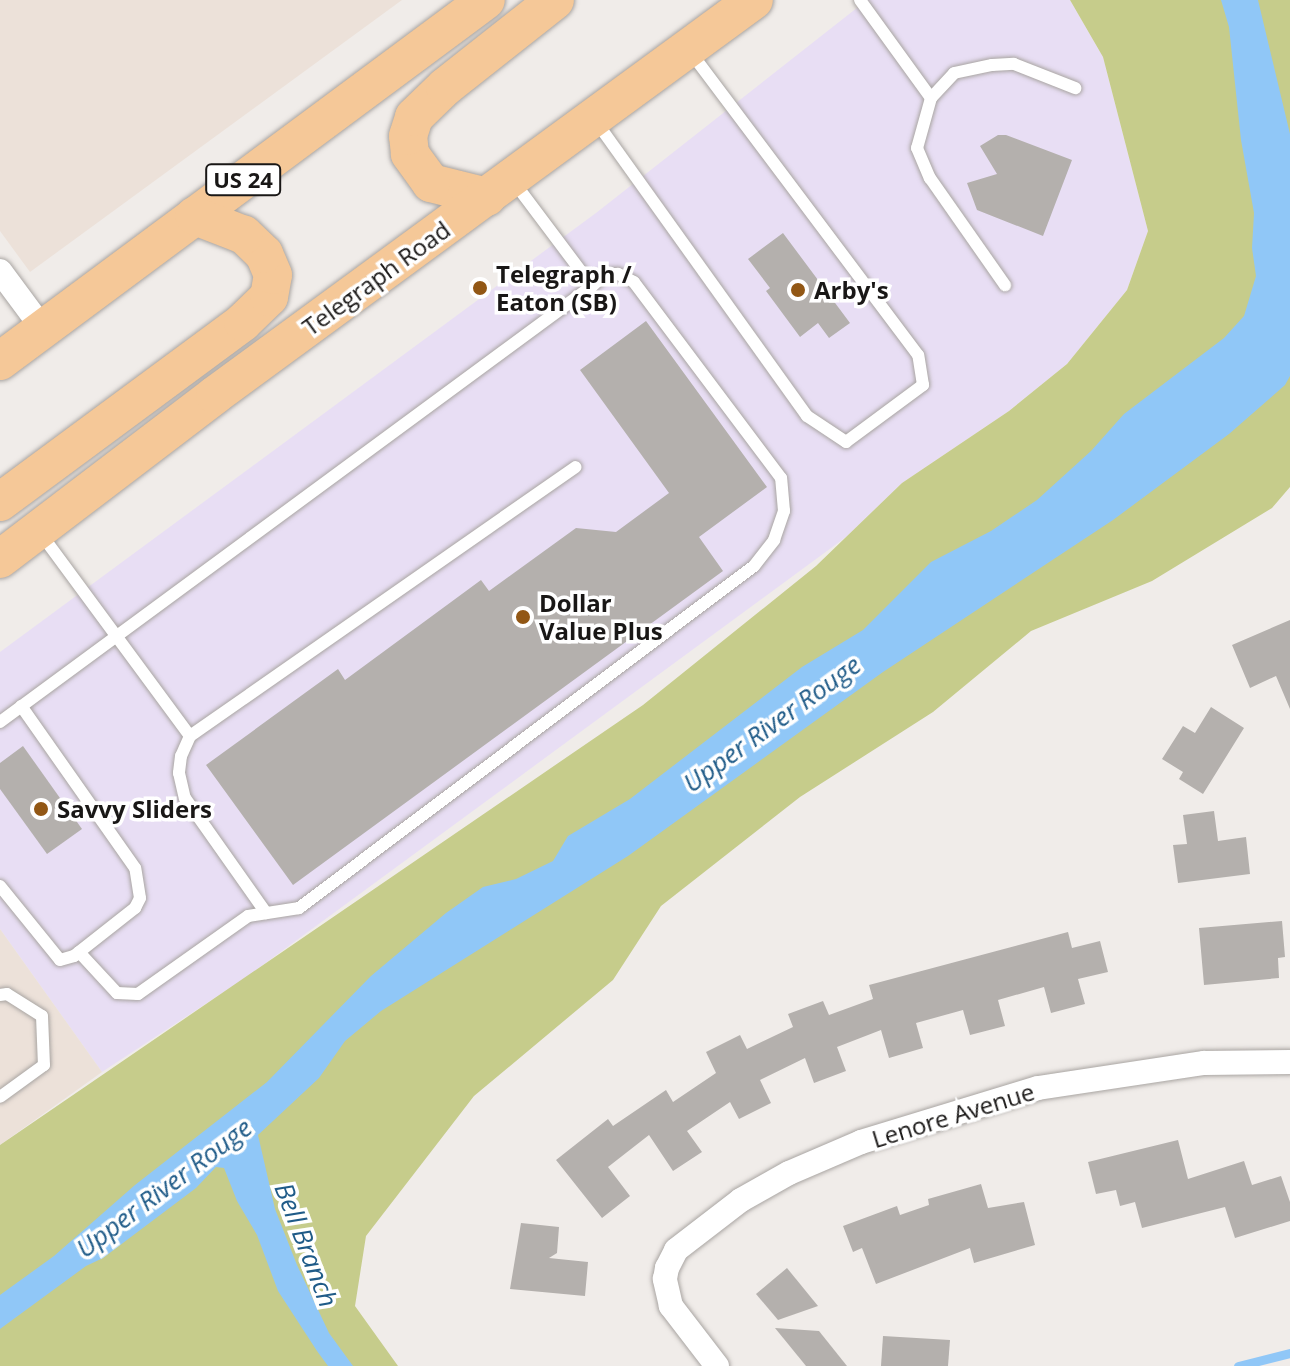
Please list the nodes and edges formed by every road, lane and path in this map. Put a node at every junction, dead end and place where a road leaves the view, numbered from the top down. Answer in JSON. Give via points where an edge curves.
{"nodes":[{"id":1,"x":486,"y":0,"type":"edge"},
{"id":2,"x":555,"y":0,"type":"edge"},
{"id":3,"x":754,"y":0,"type":"edge"},
{"id":4,"x":860,"y":0,"type":"edge"},
{"id":5,"x":688,"y":49,"type":"junction"},
{"id":6,"x":1075,"y":88,"type":"dead end"},
{"id":7,"x":931,"y":98,"type":"junction"},
{"id":8,"x":594,"y":117,"type":"junction"},
{"id":9,"x":500,"y":188,"type":"junction"},
{"id":10,"x":195,"y":216,"type":"junction"},
{"id":11,"x":0,"y":271,"type":"edge"},
{"id":12,"x":1005,"y":285,"type":"dead end"},
{"id":13,"x":592,"y":286,"type":"junction"},
{"id":14,"x":43,"y":329,"type":"junction"},
{"id":15,"x":0,"y":361,"type":"edge"},
{"id":16,"x":575,"y":467,"type":"dead end"},
{"id":17,"x":0,"y":502,"type":"edge"},
{"id":18,"x":37,"y":529,"type":"junction"},
{"id":19,"x":0,"y":559,"type":"edge"},
{"id":20,"x":117,"y":638,"type":"junction"},
{"id":21,"x":21,"y":706,"type":"junction"},
{"id":22,"x":0,"y":722,"type":"edge"},
{"id":23,"x":190,"y":736,"type":"junction"},
{"id":24,"x":0,"y":886,"type":"edge"},
{"id":25,"x":266,"y":913,"type":"junction"},
{"id":26,"x":79,"y":952,"type":"junction"},
{"id":27,"x":0,"y":995,"type":"edge"},
{"id":28,"x":1290,"y":1062,"type":"edge"},
{"id":29,"x":0,"y":1097,"type":"edge"},
{"id":30,"x":717,"y":1366,"type":"edge"}],
"edges":[{"from":1,"to":10,"type":"main road","number":"US 24"},
{"from":2,"to":9,"type":"main road","via":[[445,87],[414,117],[408,136],[410,154],[431,183]]},
{"from":3,"to":5,"type":"main road","name":"Telegraph Road"},
{"from":4,"to":7,"type":"lane"},
{"from":5,"to":8,"type":"main road","name":"Telegraph Road"},
{"from":5,"to":8,"type":"lane","via":[[918,355],[923,385],[846,442],[807,416]]},
{"from":6,"to":7,"type":"lane","via":[[1014,64],[992,65],[954,73]]},
{"from":7,"to":12,"type":"lane","via":[[917,148],[930,178]]},
{"from":8,"to":9,"type":"main road","name":"Telegraph Road"},
{"from":9,"to":13,"type":"lane"},
{"from":9,"to":18,"type":"main road","name":"Telegraph Road"},
{"from":10,"to":14,"type":"main road","number":"US 24"},
{"from":10,"to":17,"type":"main road","via":[[244,235],[264,254],[273,275],[269,297],[243,322]]},
{"from":11,"to":14,"type":"street"},
{"from":13,"to":20,"type":"lane"},
{"from":13,"to":25,"type":"lane","via":[[605,274],[634,282],[781,478],[784,511],[774,540],[754,566],[299,908]]},
{"from":14,"to":15,"type":"main road","number":"US 24"},
{"from":16,"to":23,"type":"lane"},
{"from":18,"to":19,"type":"main road","name":"Telegraph Road"},
{"from":18,"to":20,"type":"lane"},
{"from":20,"to":21,"type":"lane"},
{"from":20,"to":23,"type":"lane"},
{"from":21,"to":22,"type":"lane"},
{"from":21,"to":26,"type":"lane","via":[[139,876],[138,905]]},
{"from":23,"to":25,"type":"lane","via":[[179,773],[185,798]]},
{"from":24,"to":26,"type":"lane","via":[[55,959],[67,960]]},
{"from":25,"to":26,"type":"lane","via":[[248,916],[138,994],[117,993]]},
{"from":27,"to":29,"type":"lane","via":[[7,994],[42,1016],[44,1065]]},
{"from":28,"to":30,"type":"street","name":"Lenore Avenue","via":[[1190,1065],[1038,1088],[861,1142],[789,1173],[741,1200],[676,1250],[665,1279],[671,1306]]}]}
